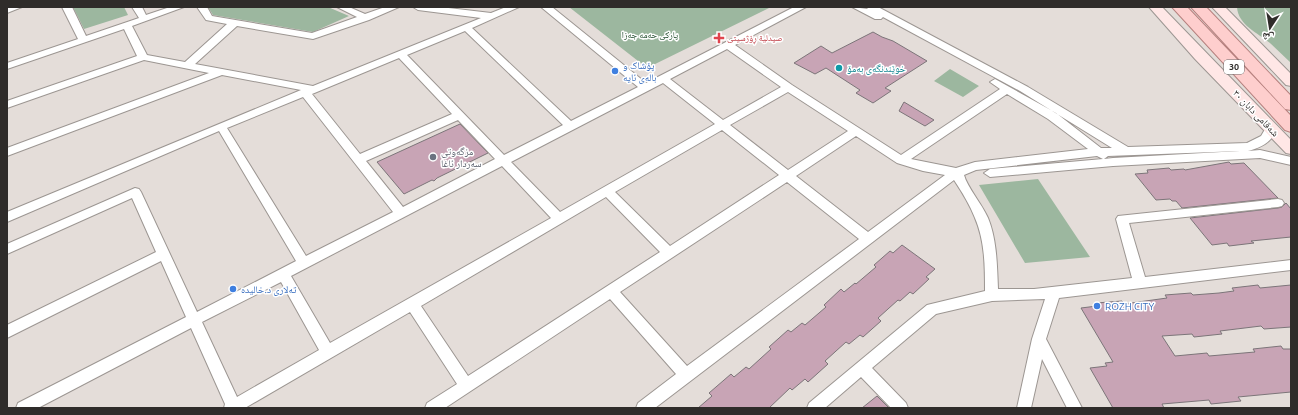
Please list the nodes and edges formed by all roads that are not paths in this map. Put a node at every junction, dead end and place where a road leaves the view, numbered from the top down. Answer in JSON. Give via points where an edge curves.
{"nodes":[{"id":1,"x":17,"y":7,"type":"edge"},
{"id":2,"x":67,"y":7,"type":"edge"},
{"id":3,"x":137,"y":7,"type":"edge"},
{"id":4,"x":179,"y":7,"type":"edge"},
{"id":5,"x":202,"y":7,"type":"edge"},
{"id":6,"x":342,"y":7,"type":"edge"},
{"id":7,"x":394,"y":7,"type":"edge"},
{"id":8,"x":418,"y":7,"type":"edge"},
{"id":9,"x":514,"y":7,"type":"edge"},
{"id":10,"x":546,"y":7,"type":"edge"},
{"id":11,"x":801,"y":7,"type":"edge"},
{"id":12,"x":857,"y":7,"type":"edge"},
{"id":13,"x":871,"y":7,"type":"edge"},
{"id":14,"x":1155,"y":7,"type":"edge"},
{"id":15,"x":1179,"y":7,"type":"edge"},
{"id":16,"x":1198,"y":7,"type":"edge"},
{"id":17,"x":1218,"y":7,"type":"edge"},
{"id":18,"x":7,"y":10,"type":"edge"},
{"id":19,"x":492,"y":16,"type":"junction"},
{"id":20,"x":366,"y":18,"type":"junction"},
{"id":21,"x":144,"y":19,"type":"junction"},
{"id":22,"x":235,"y":22,"type":"junction"},
{"id":23,"x":127,"y":25,"type":"junction"},
{"id":24,"x":466,"y":27,"type":"junction"},
{"id":25,"x":83,"y":40,"type":"junction"},
{"id":26,"x":728,"y":45,"type":"junction"},
{"id":27,"x":401,"y":54,"type":"junction"},
{"id":28,"x":143,"y":57,"type":"junction"},
{"id":29,"x":7,"y":66,"type":"edge"},
{"id":30,"x":188,"y":66,"type":"junction"},
{"id":31,"x":220,"y":72,"type":"junction"},
{"id":32,"x":663,"y":78,"type":"junction"},
{"id":33,"x":1291,"y":82,"type":"edge"},
{"id":34,"x":645,"y":87,"type":"junction"},
{"id":35,"x":788,"y":87,"type":"junction"},
{"id":36,"x":1007,"y":89,"type":"junction"},
{"id":37,"x":309,"y":90,"type":"junction"},
{"id":38,"x":7,"y":104,"type":"edge"},
{"id":39,"x":1291,"y":105,"type":"edge"},
{"id":40,"x":459,"y":115,"type":"junction"},
{"id":41,"x":722,"y":124,"type":"junction"},
{"id":42,"x":221,"y":126,"type":"junction"},
{"id":43,"x":570,"y":126,"type":"junction"},
{"id":44,"x":1291,"y":126,"type":"edge"},
{"id":45,"x":1271,"y":129,"type":"junction"},
{"id":46,"x":857,"y":130,"type":"junction"},
{"id":47,"x":1291,"y":149,"type":"edge"},
{"id":48,"x":1125,"y":151,"type":"junction"},
{"id":49,"x":7,"y":152,"type":"edge"},
{"id":50,"x":1099,"y":152,"type":"junction"},
{"id":51,"x":359,"y":159,"type":"junction"},
{"id":52,"x":503,"y":160,"type":"junction"},
{"id":53,"x":901,"y":160,"type":"junction"},
{"id":54,"x":1138,"y":160,"type":"junction"},
{"id":55,"x":1291,"y":161,"type":"edge"},
{"id":56,"x":1113,"y":162,"type":"junction"},
{"id":57,"x":956,"y":173,"type":"junction"},
{"id":58,"x":787,"y":175,"type":"junction"},
{"id":59,"x":607,"y":191,"type":"junction"},
{"id":60,"x":1278,"y":203,"type":"dead end"},
{"id":61,"x":401,"y":213,"type":"junction"},
{"id":62,"x":7,"y":217,"type":"edge"},
{"id":63,"x":559,"y":218,"type":"junction"},
{"id":64,"x":868,"y":239,"type":"junction"},
{"id":65,"x":7,"y":249,"type":"edge"},
{"id":66,"x":668,"y":253,"type":"junction"},
{"id":67,"x":164,"y":254,"type":"junction"},
{"id":68,"x":304,"y":263,"type":"junction"},
{"id":69,"x":1291,"y":265,"type":"edge"},
{"id":70,"x":282,"y":274,"type":"junction"},
{"id":71,"x":1140,"y":283,"type":"junction"},
{"id":72,"x":611,"y":291,"type":"junction"},
{"id":73,"x":1054,"y":293,"type":"junction"},
{"id":74,"x":992,"y":295,"type":"junction"},
{"id":75,"x":412,"y":304,"type":"junction"},
{"id":76,"x":195,"y":319,"type":"junction"},
{"id":77,"x":7,"y":332,"type":"edge"},
{"id":78,"x":1039,"y":339,"type":"junction"},
{"id":79,"x":328,"y":352,"type":"junction"},
{"id":80,"x":862,"y":368,"type":"junction"},
{"id":81,"x":686,"y":376,"type":"junction"},
{"id":82,"x":466,"y":386,"type":"junction"},
{"id":83,"x":232,"y":407,"type":"edge"},
{"id":84,"x":23,"y":408,"type":"edge"},
{"id":85,"x":432,"y":408,"type":"edge"},
{"id":86,"x":643,"y":408,"type":"edge"},
{"id":87,"x":814,"y":408,"type":"edge"},
{"id":88,"x":901,"y":408,"type":"edge"},
{"id":89,"x":1024,"y":408,"type":"edge"},
{"id":90,"x":1075,"y":408,"type":"edge"}],
"edges":[{"from":1,"to":18,"type":"street"},
{"from":2,"to":25,"type":"street"},
{"from":3,"to":21,"type":"street"},
{"from":4,"to":21,"type":"street"},
{"from":5,"to":22,"type":"street","via":[[209,18]]},
{"from":6,"to":20,"type":"street"},
{"from":7,"to":20,"type":"street"},
{"from":8,"to":19,"type":"street"},
{"from":9,"to":19,"type":"street"},
{"from":10,"to":34,"type":"street"},
{"from":11,"to":26,"type":"street"},
{"from":12,"to":36,"type":"street","via":[[902,29]]},
{"from":13,"to":48,"type":"street","via":[[1024,88]]},
{"from":14,"to":45,"type":"main road","name":"شەقامی دابان ٣٠","number":"30"},
{"from":15,"to":44,"type":"main road","name":"شەقامی دابان ٣٠","number":"30"},
{"from":16,"to":39,"type":"main road","number":"30"},
{"from":17,"to":33,"type":"main road"},
{"from":19,"to":24,"type":"street"},
{"from":20,"to":22,"type":"street","via":[[313,36]]},
{"from":21,"to":23,"type":"street"},
{"from":22,"to":30,"type":"street"},
{"from":23,"to":25,"type":"street"},
{"from":23,"to":28,"type":"street"},
{"from":24,"to":27,"type":"street"},
{"from":24,"to":43,"type":"street"},
{"from":25,"to":29,"type":"street"},
{"from":26,"to":32,"type":"street"},
{"from":26,"to":35,"type":"street"},
{"from":27,"to":37,"type":"street"},
{"from":27,"to":40,"type":"street"},
{"from":28,"to":30,"type":"street"},
{"from":28,"to":38,"type":"street"},
{"from":30,"to":31,"type":"street"},
{"from":31,"to":37,"type":"street"},
{"from":31,"to":49,"type":"street"},
{"from":32,"to":34,"type":"street"},
{"from":32,"to":41,"type":"street"},
{"from":34,"to":43,"type":"street"},
{"from":35,"to":41,"type":"street"},
{"from":35,"to":46,"type":"street"},
{"from":36,"to":50,"type":"street","via":[[1052,116]]},
{"from":36,"to":53,"type":"street"},
{"from":37,"to":42,"type":"street"},
{"from":37,"to":51,"type":"street"},
{"from":40,"to":51,"type":"street"},
{"from":40,"to":52,"type":"street"},
{"from":41,"to":58,"type":"street"},
{"from":41,"to":59,"type":"street"},
{"from":42,"to":62,"type":"street"},
{"from":42,"to":68,"type":"street"},
{"from":43,"to":52,"type":"street"},
{"from":45,"to":47,"type":"main road","name":"شەقامی دابان ٣٠","number":"30"},
{"from":45,"to":48,"type":"street","via":[[1267,139],[1247,147]]},
{"from":46,"to":53,"type":"street"},
{"from":46,"to":58,"type":"street"},
{"from":48,"to":50,"type":"street"},
{"from":48,"to":54,"type":"street"},
{"from":50,"to":56,"type":"street"},
{"from":50,"to":57,"type":"street","via":[[975,166]]},
{"from":51,"to":61,"type":"street"},
{"from":52,"to":61,"type":"street"},
{"from":52,"to":63,"type":"street"},
{"from":53,"to":57,"type":"street"},
{"from":54,"to":55,"type":"street","via":[[1260,154]]},
{"from":54,"to":56,"type":"street"},
{"from":56,"to":57,"type":"street"},
{"from":57,"to":64,"type":"street"},
{"from":57,"to":74,"type":"street","via":[[978,211],[986,232]]},
{"from":58,"to":64,"type":"street"},
{"from":58,"to":66,"type":"street"},
{"from":59,"to":63,"type":"street"},
{"from":59,"to":66,"type":"street"},
{"from":60,"to":71,"type":"street","via":[[1122,219]]},
{"from":61,"to":68,"type":"street"},
{"from":63,"to":75,"type":"street"},
{"from":64,"to":81,"type":"street"},
{"from":65,"to":67,"type":"street","via":[[135,192]]},
{"from":66,"to":72,"type":"street"},
{"from":67,"to":76,"type":"street"},
{"from":67,"to":77,"type":"street"},
{"from":68,"to":70,"type":"street"},
{"from":69,"to":71,"type":"street"},
{"from":70,"to":76,"type":"street"},
{"from":70,"to":79,"type":"street"},
{"from":71,"to":73,"type":"street"},
{"from":72,"to":81,"type":"street"},
{"from":72,"to":82,"type":"street"},
{"from":73,"to":74,"type":"street"},
{"from":73,"to":78,"type":"street"},
{"from":74,"to":80,"type":"street","via":[[932,309]]},
{"from":75,"to":79,"type":"street"},
{"from":75,"to":82,"type":"street"},
{"from":76,"to":83,"type":"street"},
{"from":76,"to":84,"type":"street"},
{"from":78,"to":89,"type":"street"},
{"from":78,"to":90,"type":"street"},
{"from":79,"to":83,"type":"street"},
{"from":80,"to":87,"type":"street"},
{"from":80,"to":88,"type":"street"},
{"from":81,"to":86,"type":"street"},
{"from":82,"to":85,"type":"street"}]}
